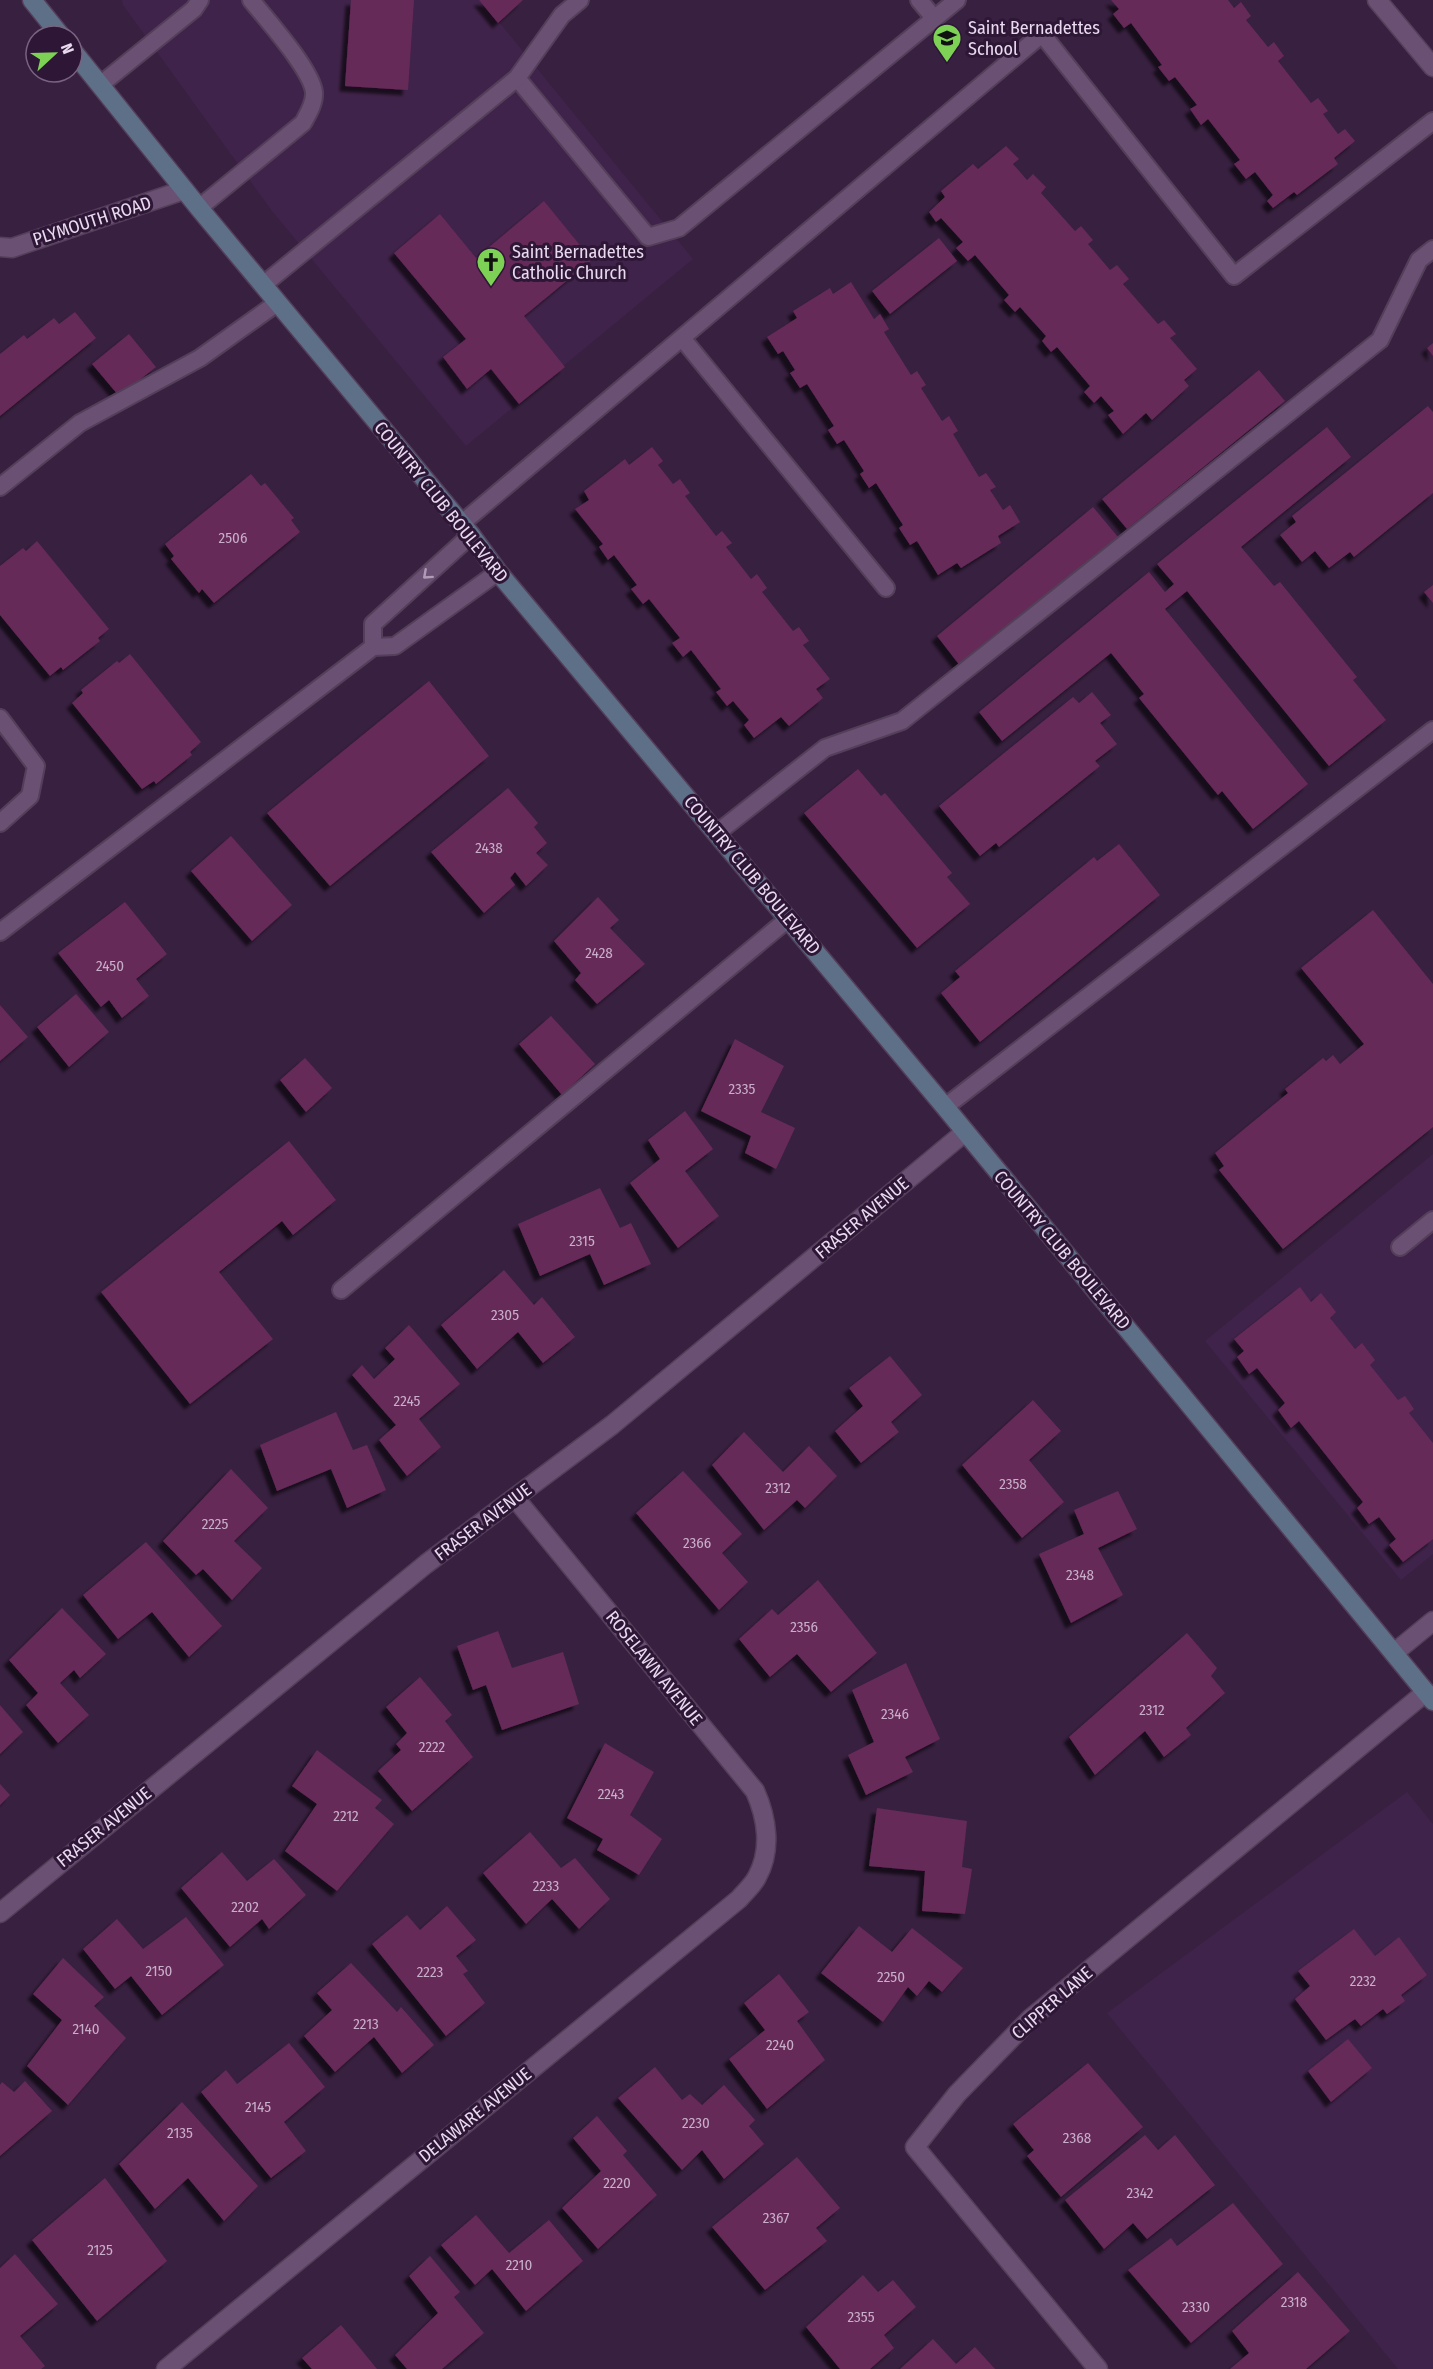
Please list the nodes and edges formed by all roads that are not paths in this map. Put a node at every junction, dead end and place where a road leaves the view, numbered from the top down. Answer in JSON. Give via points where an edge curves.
{"nodes":[{"id":1,"x":32,"y":0,"type":"edge"},
{"id":2,"x":200,"y":0,"type":"edge"},
{"id":3,"x":580,"y":0,"type":"edge"},
{"id":4,"x":919,"y":0,"type":"edge"},
{"id":5,"x":957,"y":0,"type":"edge"},
{"id":6,"x":1377,"y":0,"type":"edge"},
{"id":7,"x":257,"y":2,"type":"edge"},
{"id":8,"x":934,"y":18,"type":"junction"},
{"id":9,"x":51,"y":24,"type":"edge"},
{"id":10,"x":84,"y":65,"type":"edge"},
{"id":11,"x":1433,"y":67,"type":"edge"},
{"id":12,"x":517,"y":78,"type":"junction"},
{"id":13,"x":100,"y":85,"type":"junction"},
{"id":14,"x":1433,"y":121,"type":"edge"},
{"id":15,"x":184,"y":190,"type":"junction"},
{"id":16,"x":199,"y":208,"type":"junction"},
{"id":17,"x":0,"y":248,"type":"edge"},
{"id":18,"x":1433,"y":249,"type":"edge"},
{"id":19,"x":263,"y":285,"type":"junction"},
{"id":20,"x":277,"y":303,"type":"junction"},
{"id":21,"x":682,"y":338,"type":"junction"},
{"id":22,"x":0,"y":487,"type":"edge"},
{"id":23,"x":466,"y":530,"type":"junction"},
{"id":24,"x":498,"y":572,"type":"junction"},
{"id":25,"x":886,"y":588,"type":"dead end"},
{"id":26,"x":373,"y":647,"type":"junction"},
{"id":27,"x":0,"y":718,"type":"edge"},
{"id":28,"x":1433,"y":730,"type":"edge"},
{"id":29,"x":0,"y":823,"type":"edge"},
{"id":30,"x":717,"y":833,"type":"junction"},
{"id":31,"x":788,"y":919,"type":"junction"},
{"id":32,"x":0,"y":932,"type":"edge"},
{"id":33,"x":945,"y":1107,"type":"junction"},
{"id":34,"x":965,"y":1132,"type":"junction"},
{"id":35,"x":1433,"y":1220,"type":"edge"},
{"id":36,"x":1400,"y":1247,"type":"dead end"},
{"id":37,"x":341,"y":1290,"type":"dead end"},
{"id":38,"x":515,"y":1498,"type":"junction"},
{"id":39,"x":1433,"y":1622,"type":"edge"},
{"id":40,"x":1394,"y":1653,"type":"junction"},
{"id":41,"x":1429,"y":1696,"type":"edge"},
{"id":42,"x":766,"y":1848,"type":"joint"},
{"id":43,"x":0,"y":1912,"type":"edge"},
{"id":44,"x":166,"y":2369,"type":"edge"},
{"id":45,"x":1098,"y":2369,"type":"edge"}],
"edges":[{"from":1,"to":9,"type":"street"},
{"from":2,"to":13,"type":"lane"},
{"from":3,"to":12,"type":"lane","via":[[562,15]]},
{"from":4,"to":8,"type":"lane"},
{"from":5,"to":8,"type":"lane"},
{"from":6,"to":11,"type":"street"},
{"from":7,"to":16,"type":"lane","via":[[306,72],[314,93],[310,108],[303,123]]},
{"from":8,"to":12,"type":"lane","via":[[679,228],[648,237]]},
{"from":10,"to":13,"type":"street","name":"COUNTRY CLUB BOULEVARD"},
{"from":12,"to":19,"type":"lane"},
{"from":13,"to":15,"type":"street","name":"COUNTRY CLUB BOULEVARD"},
{"from":14,"to":21,"type":"lane","via":[[1234,276],[1042,34]]},
{"from":15,"to":16,"type":"street","name":"COUNTRY CLUB BOULEVARD"},
{"from":15,"to":17,"type":"street","name":"PLYMOUTH ROAD","via":[[12,248]]},
{"from":16,"to":19,"type":"street","name":"COUNTRY CLUB BOULEVARD"},
{"from":18,"to":30,"type":"lane","via":[[1419,260],[1380,340],[902,721],[825,748]]},
{"from":19,"to":20,"type":"street","name":"COUNTRY CLUB BOULEVARD"},
{"from":20,"to":22,"type":"lane","via":[[200,358],[80,423]]},
{"from":20,"to":23,"type":"street","name":"COUNTRY CLUB BOULEVARD"},
{"from":21,"to":23,"type":"lane"},
{"from":21,"to":25,"type":"lane"},
{"from":23,"to":24,"type":"street","name":"COUNTRY CLUB BOULEVARD"},
{"from":23,"to":26,"type":"lane","one_way":true,"via":[[373,624]]},
{"from":24,"to":26,"type":"lane","via":[[395,646]]},
{"from":24,"to":30,"type":"street","name":"COUNTRY CLUB BOULEVARD"},
{"from":26,"to":32,"type":"lane"},
{"from":27,"to":29,"type":"lane","via":[[36,766],[30,796]]},
{"from":28,"to":33,"type":"lane"},
{"from":30,"to":31,"type":"street","name":"COUNTRY CLUB BOULEVARD"},
{"from":31,"to":33,"type":"street","name":"COUNTRY CLUB BOULEVARD"},
{"from":31,"to":37,"type":"lane"},
{"from":33,"to":34,"type":"street","name":"COUNTRY CLUB BOULEVARD"},
{"from":34,"to":38,"type":"street","name":"FRASER AVENUE","via":[[612,1425]]},
{"from":34,"to":40,"type":"street","name":"COUNTRY CLUB BOULEVARD"},
{"from":35,"to":36,"type":"lane"},
{"from":38,"to":42,"type":"street","name":"ROSELAWN AVENUE","via":[[755,1791],[764,1812]]},
{"from":38,"to":43,"type":"street","name":"FRASER AVENUE","via":[[426,1564]]},
{"from":39,"to":40,"type":"street"},
{"from":40,"to":41,"type":"street","name":"COUNTRY CLUB BOULEVARD"},
{"from":41,"to":45,"type":"street","name":"CLIPPER LANE","via":[[1031,2018],[957,2094],[915,2147]]},
{"from":42,"to":44,"type":"street","name":"DELAWARE AVENUE","via":[[757,1877],[739,1899]]}]}
